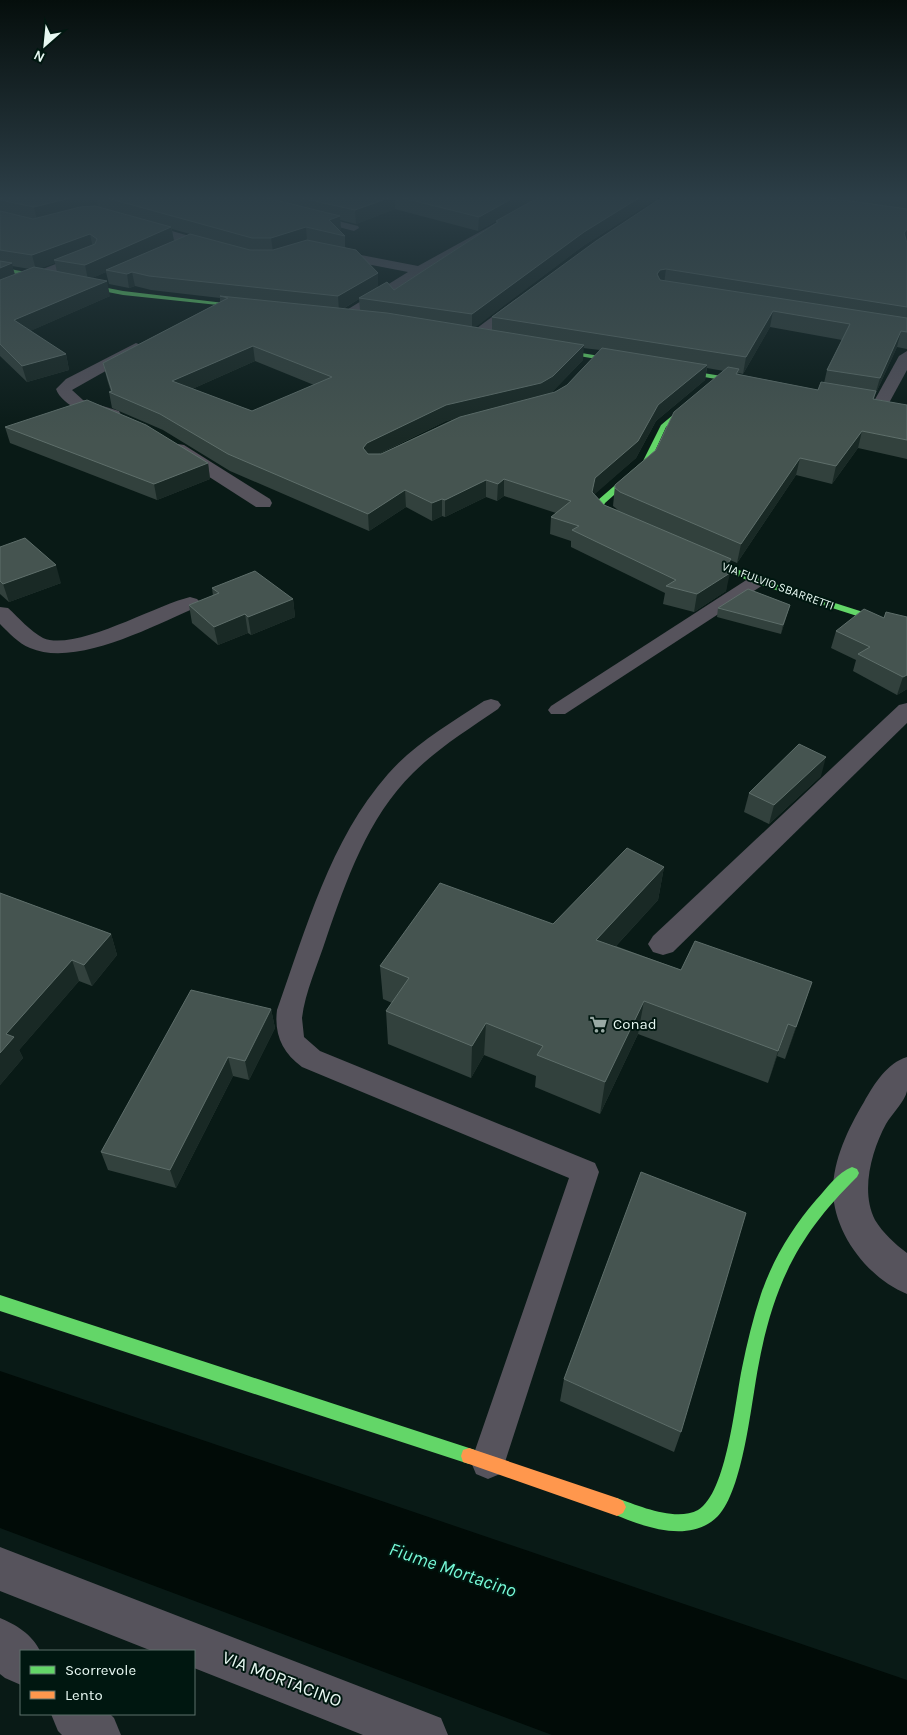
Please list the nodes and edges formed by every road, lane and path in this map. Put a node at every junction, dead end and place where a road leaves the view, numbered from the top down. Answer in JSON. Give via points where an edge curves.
{"nodes":[{"id":1,"x":34,"y":277,"type":"edge"},
{"id":2,"x":41,"y":277,"type":"edge"},
{"id":3,"x":112,"y":277,"type":"edge"},
{"id":4,"x":408,"y":277,"type":"edge"},
{"id":5,"x":89,"y":287,"type":"junction"},
{"id":6,"x":0,"y":291,"type":"edge"},
{"id":7,"x":535,"y":291,"type":"edge"},
{"id":8,"x":220,"y":303,"type":"junction"},
{"id":9,"x":265,"y":308,"type":"edge"},
{"id":10,"x":329,"y":314,"type":"edge"},
{"id":11,"x":344,"y":316,"type":"junction"},
{"id":12,"x":194,"y":317,"type":"edge"},
{"id":13,"x":361,"y":319,"type":"edge"},
{"id":14,"x":469,"y":336,"type":"joint"},
{"id":15,"x":150,"y":340,"type":"edge"},
{"id":16,"x":493,"y":340,"type":"edge"},
{"id":17,"x":530,"y":346,"type":"edge"},
{"id":18,"x":907,"y":356,"type":"edge"},
{"id":19,"x":596,"y":357,"type":"junction"},
{"id":20,"x":584,"y":370,"type":"edge"},
{"id":21,"x":720,"y":378,"type":"junction"},
{"id":22,"x":764,"y":385,"type":"edge"},
{"id":23,"x":881,"y":403,"type":"edge"},
{"id":24,"x":124,"y":420,"type":"edge"},
{"id":25,"x":160,"y":439,"type":"edge"},
{"id":26,"x":263,"y":503,"type":"dead end"},
{"id":27,"x":638,"y":528,"type":"edge"},
{"id":28,"x":683,"y":549,"type":"edge"},
{"id":29,"x":757,"y":581,"type":"junction"},
{"id":30,"x":190,"y":604,"type":"edge"},
{"id":31,"x":0,"y":613,"type":"edge"},
{"id":32,"x":907,"y":630,"type":"edge"},
{"id":33,"x":492,"y":705,"type":"dead end"},
{"id":34,"x":558,"y":710,"type":"dead end"},
{"id":35,"x":907,"y":710,"type":"edge"},
{"id":36,"x":663,"y":944,"type":"dead end"},
{"id":37,"x":907,"y":1070,"type":"edge"},
{"id":38,"x":852,"y":1173,"type":"junction"},
{"id":39,"x":907,"y":1276,"type":"edge"},
{"id":40,"x":0,"y":1303,"type":"edge"},
{"id":41,"x":488,"y":1462,"type":"junction"},
{"id":42,"x":0,"y":1569,"type":"edge"},
{"id":43,"x":0,"y":1641,"type":"edge"},
{"id":44,"x":20,"y":1661,"type":"edge"},
{"id":45,"x":76,"y":1715,"type":"edge"},
{"id":46,"x":96,"y":1735,"type":"edge"},
{"id":47,"x":424,"y":1735,"type":"edge"}],
"edges":[{"from":1,"to":6,"type":"street"},
{"from":2,"to":5,"type":"street"},
{"from":3,"to":5,"type":"street"},
{"from":4,"to":11,"type":"street"},
{"from":5,"to":8,"type":"street"},
{"from":7,"to":14,"type":"street"},
{"from":8,"to":9,"type":"street"},
{"from":8,"to":12,"type":"street"},
{"from":10,"to":11,"type":"street"},
{"from":11,"to":13,"type":"street"},
{"from":14,"to":16,"type":"street"},
{"from":15,"to":24,"type":"street","via":[[64,389],[66,396],[78,403]]},
{"from":17,"to":19,"type":"street"},
{"from":18,"to":23,"type":"street"},
{"from":19,"to":20,"type":"street"},
{"from":19,"to":21,"type":"street"},
{"from":21,"to":22,"type":"street"},
{"from":21,"to":27,"type":"street","via":[[667,423],[646,462],[601,502],[601,509],[607,514]]},
{"from":25,"to":26,"type":"street"},
{"from":28,"to":29,"type":"street","name":"VIA FULVIO SBARRETTI"},
{"from":29,"to":32,"type":"street","name":"VIA FULVIO SBARRETTI"},
{"from":29,"to":34,"type":"lane"},
{"from":30,"to":31,"type":"street","via":[[91,641],[62,648],[38,644]]},
{"from":33,"to":41,"type":"lane","via":[[409,766],[367,818],[347,853],[288,1022],[288,1034],[294,1045],[312,1059],[585,1172]]},
{"from":35,"to":36,"type":"street"},
{"from":37,"to":38,"type":"street","via":[[884,1095],[874,1112]]},
{"from":38,"to":39,"type":"street","via":[[853,1208],[863,1233],[890,1263]]},
{"from":38,"to":41,"type":"street","via":[[833,1188],[798,1229],[778,1268],[761,1321],[730,1466],[713,1510],[700,1519],[664,1521]]},
{"from":40,"to":41,"type":"street"},
{"from":42,"to":47,"type":"street","name":"VIA MORTACINO"},
{"from":43,"to":44,"type":"street"},
{"from":45,"to":46,"type":"street"}]}
